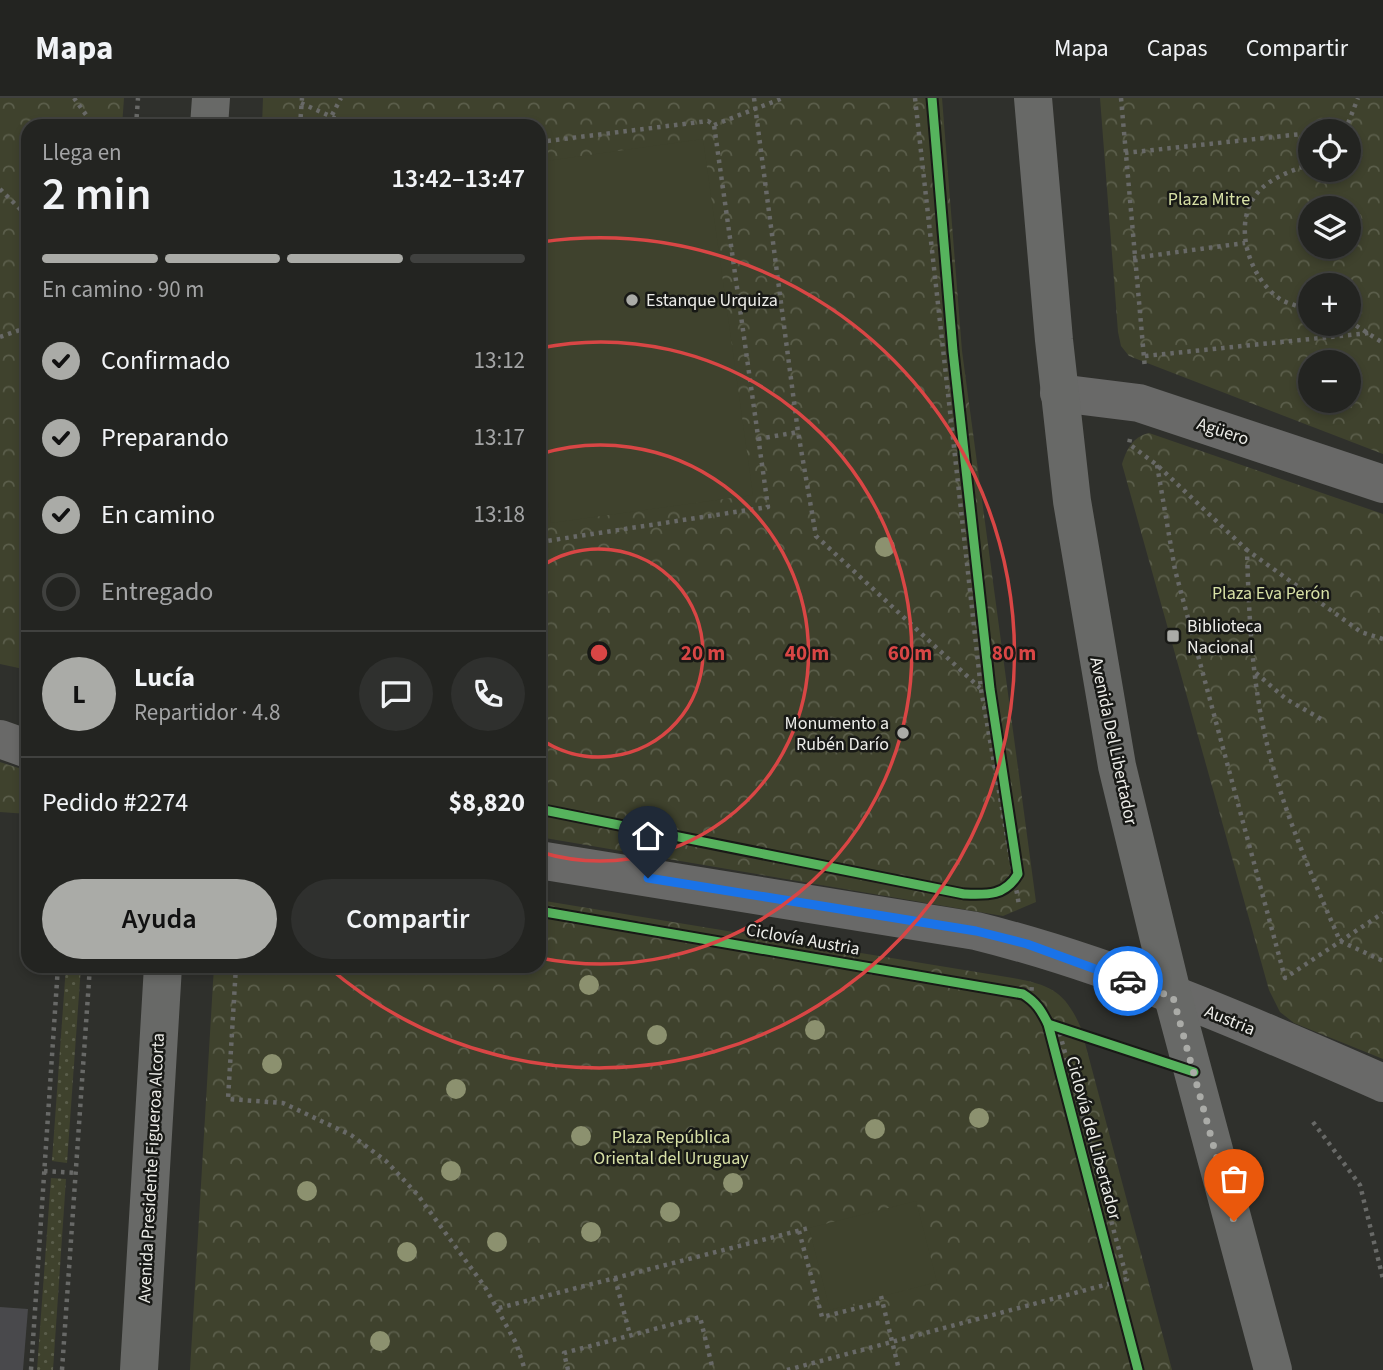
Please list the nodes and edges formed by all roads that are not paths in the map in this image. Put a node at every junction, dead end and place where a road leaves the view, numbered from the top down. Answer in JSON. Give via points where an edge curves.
{"nodes":[{"id":1,"x":211,"y":98,"type":"edge"},
{"id":2,"x":1037,"y":104,"type":"edge"},
{"id":3,"x":210,"y":119,"type":"edge"},
{"id":4,"x":1059,"y":393,"type":"junction"},
{"id":5,"x":1383,"y":484,"type":"edge"},
{"id":6,"x":0,"y":738,"type":"edge"},
{"id":7,"x":21,"y":746,"type":"edge"},
{"id":8,"x":546,"y":861,"type":"edge"},
{"id":9,"x":163,"y":973,"type":"edge"},
{"id":10,"x":1173,"y":997,"type":"junction"},
{"id":11,"x":1383,"y":1083,"type":"edge"},
{"id":12,"x":139,"y":1370,"type":"edge"},
{"id":13,"x":1273,"y":1370,"type":"edge"}],
"edges":[{"from":1,"to":3,"type":"main road"},
{"from":2,"to":4,"type":"main road","name":"Avenida Del Libertador"},
{"from":4,"to":5,"type":"street","name":"Agüero","via":[[1139,403]]},
{"from":4,"to":10,"type":"main road","name":"Avenida Del Libertador","via":[[1116,766]]},
{"from":6,"to":7,"type":"street"},
{"from":8,"to":10,"type":"street","name":"Austria","via":[[976,931],[1027,944]]},
{"from":9,"to":12,"type":"main road","name":"Avenida Presidente Figueroa Alcorta"},
{"from":10,"to":11,"type":"street","name":"Austria"},
{"from":10,"to":13,"type":"main road","name":"Avenida Del Libertador"}]}
